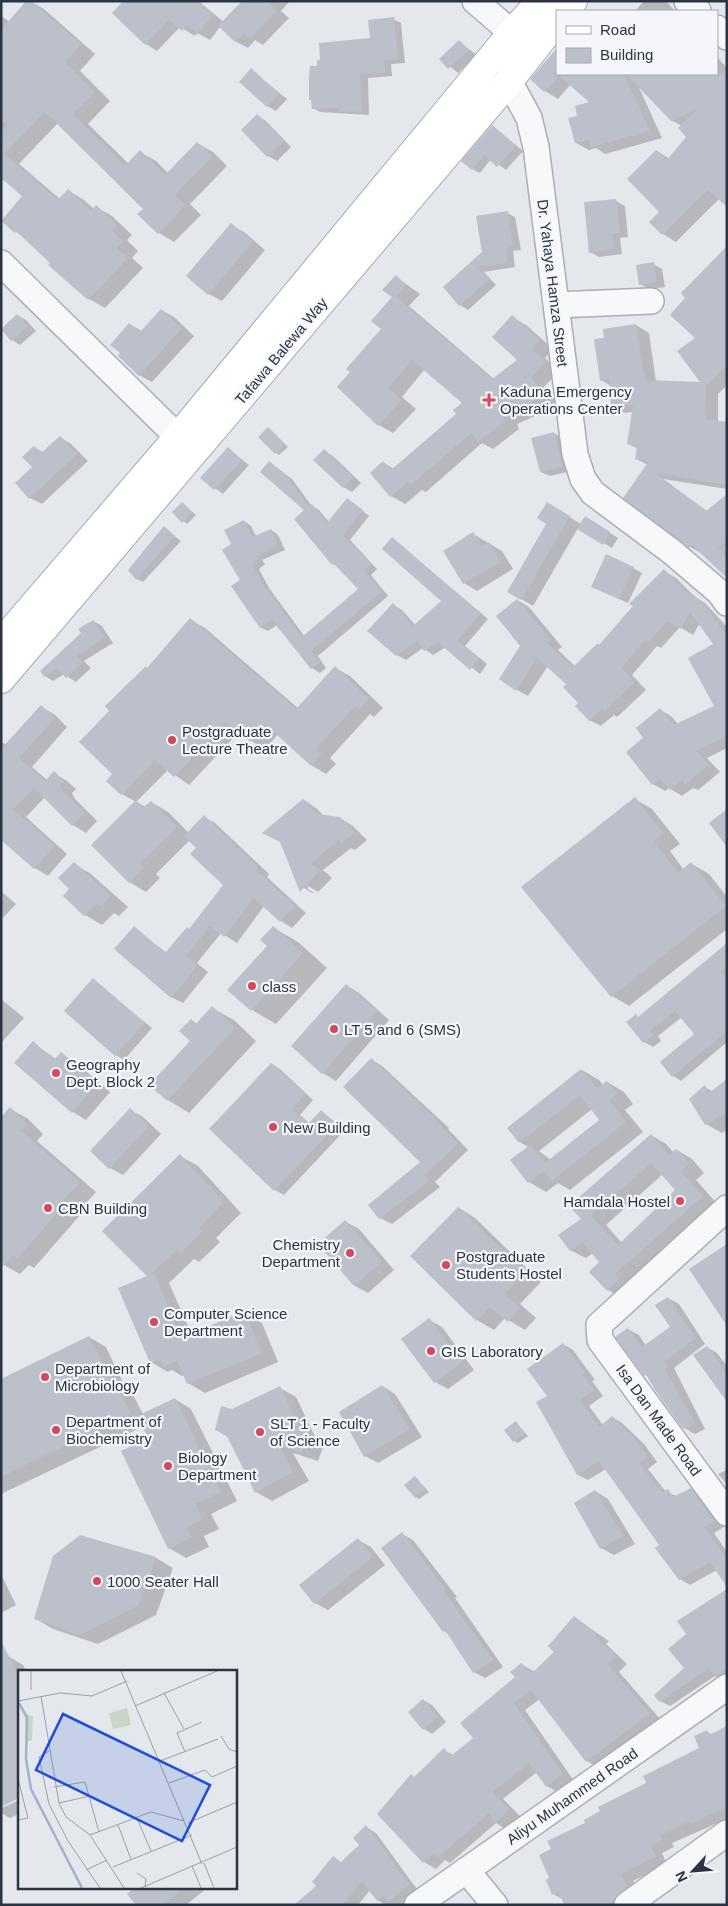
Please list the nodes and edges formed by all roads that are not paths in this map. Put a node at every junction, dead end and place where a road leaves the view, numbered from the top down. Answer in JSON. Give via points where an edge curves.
{"nodes":[{"id":1,"x":474,"y":1,"type":"edge"},
{"id":2,"x":541,"y":1,"type":"edge"},
{"id":3,"x":687,"y":1,"type":"edge"},
{"id":4,"x":697,"y":10,"type":"edge"},
{"id":5,"x":556,"y":21,"type":"edge"},
{"id":6,"x":512,"y":33,"type":"junction"},
{"id":7,"x":509,"y":81,"type":"junction"},
{"id":8,"x":1,"y":263,"type":"edge"},
{"id":9,"x":652,"y":301,"type":"dead end"},
{"id":10,"x":556,"y":305,"type":"junction"},
{"id":11,"x":178,"y":437,"type":"junction"},
{"id":12,"x":724,"y":593,"type":"edge"},
{"id":13,"x":1,"y":643,"type":"edge"},
{"id":14,"x":1,"y":679,"type":"edge"},
{"id":15,"x":727,"y":1208,"type":"edge"},
{"id":16,"x":727,"y":1513,"type":"edge"},
{"id":17,"x":727,"y":1687,"type":"edge"},
{"id":18,"x":727,"y":1833,"type":"edge"},
{"id":19,"x":466,"y":1870,"type":"junction"},
{"id":20,"x":416,"y":1905,"type":"edge"},
{"id":21,"x":494,"y":1905,"type":"edge"},
{"id":22,"x":627,"y":1905,"type":"edge"}],
"edges":[{"from":1,"to":6,"type":"street"},
{"from":2,"to":6,"type":"main road","name":"Tafawa Balewa Way"},
{"from":3,"to":4,"type":"street"},
{"from":5,"to":7,"type":"main road","name":"Tafawa Balewa Way"},
{"from":6,"to":11,"type":"main road","name":"Tafawa Balewa Way"},
{"from":7,"to":10,"type":"street","name":"Dr. Yahaya Hamza Street","via":[[529,118],[536,147]]},
{"from":7,"to":14,"type":"main road","name":"Tafawa Balewa Way"},
{"from":8,"to":11,"type":"street"},
{"from":9,"to":10,"type":"street"},
{"from":10,"to":12,"type":"street","name":"Dr. Yahaya Hamza Street","via":[[575,454],[583,479],[593,493]]},
{"from":11,"to":13,"type":"main road","name":"Tafawa Balewa Way"},
{"from":15,"to":16,"type":"street","name":"Isa Dan Made Road","via":[[599,1325],[600,1340]]},
{"from":17,"to":19,"type":"street","name":"Aliyu Muhammed Road"},
{"from":18,"to":22,"type":"street"},
{"from":19,"to":20,"type":"street","name":"Aliyu Muhammed Road"},
{"from":19,"to":21,"type":"street"}]}
